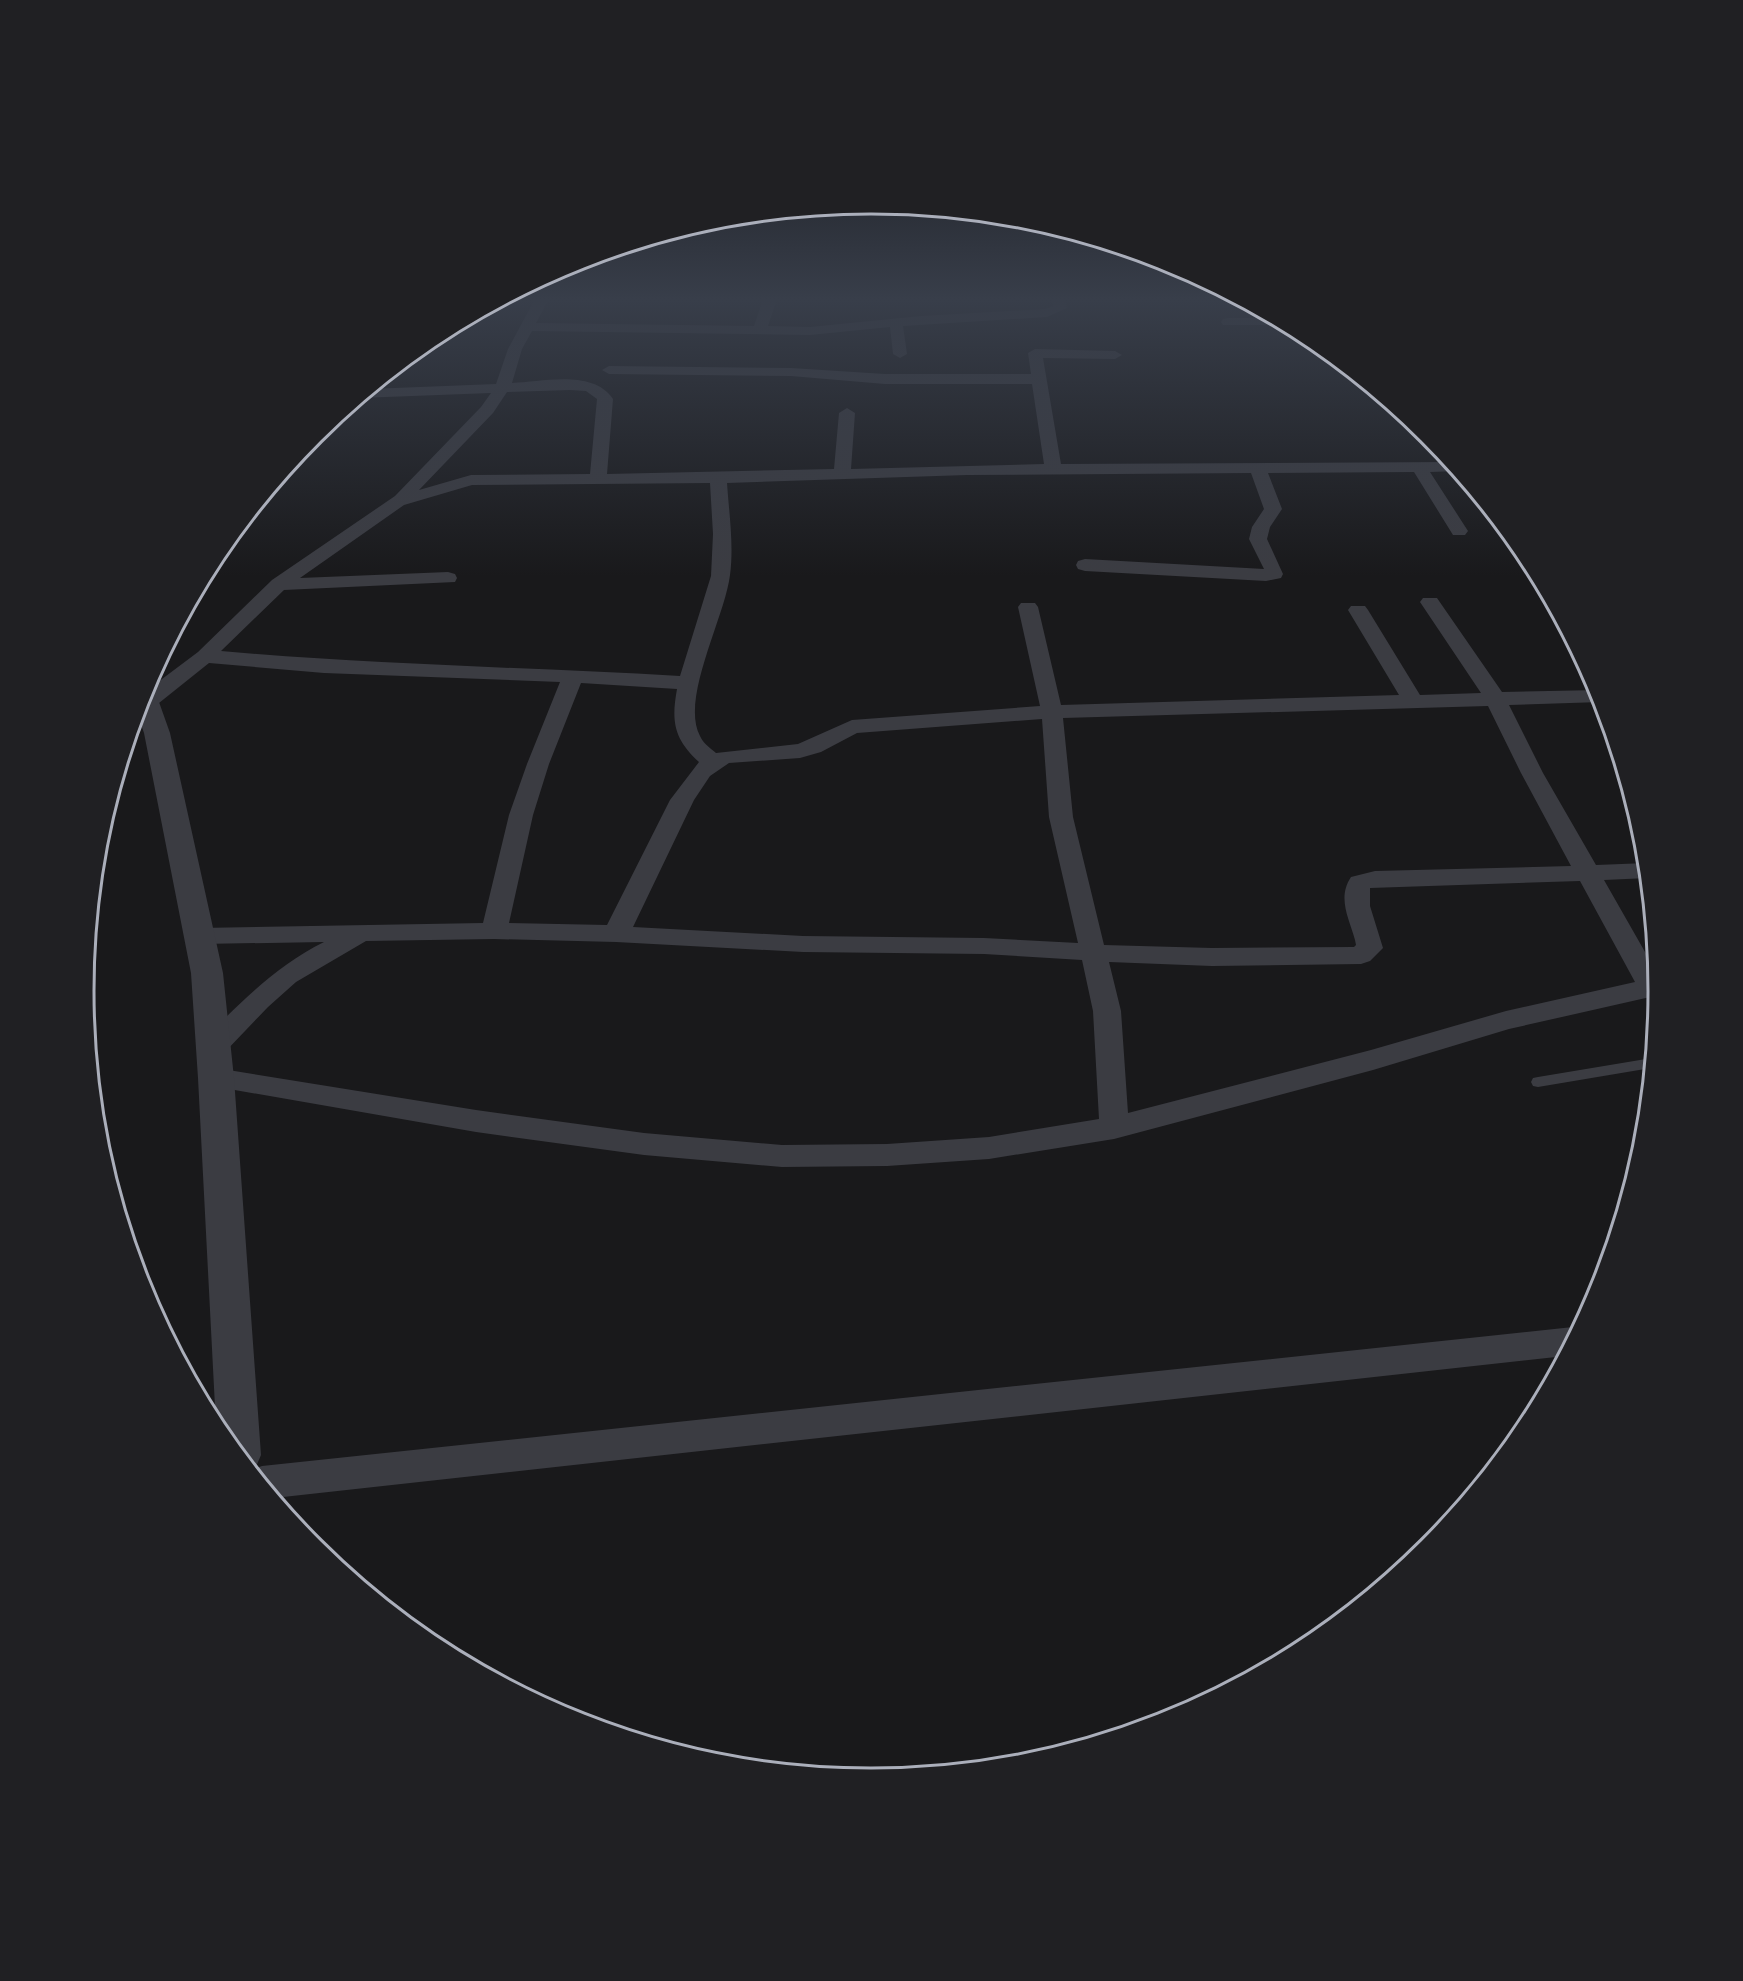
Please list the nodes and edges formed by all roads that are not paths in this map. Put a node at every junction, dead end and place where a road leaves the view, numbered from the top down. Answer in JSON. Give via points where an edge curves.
{"nodes":[{"id":1,"x":414,"y":391,"type":"edge"},
{"id":2,"x":500,"y":391,"type":"edge"},
{"id":3,"x":601,"y":391,"type":"edge"},
{"id":4,"x":1042,"y":391,"type":"edge"},
{"id":5,"x":374,"y":393,"type":"edge"},
{"id":6,"x":847,"y":413,"type":"dead end"},
{"id":7,"x":1418,"y":466,"type":"junction"},
{"id":8,"x":1445,"y":467,"type":"edge"},
{"id":9,"x":1258,"y":468,"type":"junction"},
{"id":10,"x":1053,"y":469,"type":"junction"},
{"id":11,"x":843,"y":473,"type":"junction"},
{"id":12,"x":718,"y":478,"type":"junction"},
{"id":13,"x":598,"y":479,"type":"junction"},
{"id":14,"x":398,"y":501,"type":"junction"},
{"id":15,"x":1459,"y":531,"type":"dead end"},
{"id":16,"x":1085,"y":565,"type":"dead end"},
{"id":17,"x":448,"y":578,"type":"dead end"},
{"id":18,"x":279,"y":584,"type":"junction"},
{"id":19,"x":1430,"y":602,"type":"dead end"},
{"id":20,"x":1028,"y":607,"type":"dead end"},
{"id":21,"x":1358,"y":610,"type":"dead end"},
{"id":22,"x":204,"y":656,"type":"junction"},
{"id":23,"x":573,"y":676,"type":"junction"},
{"id":24,"x":689,"y":683,"type":"junction"},
{"id":25,"x":155,"y":691,"type":"edge"},
{"id":26,"x":1590,"y":696,"type":"edge"},
{"id":27,"x":1495,"y":698,"type":"junction"},
{"id":28,"x":1413,"y":700,"type":"junction"},
{"id":29,"x":148,"y":710,"type":"edge"},
{"id":30,"x":1052,"y":712,"type":"junction"},
{"id":31,"x":713,"y":762,"type":"junction"},
{"id":32,"x":1639,"y":871,"type":"edge"},
{"id":33,"x":1588,"y":874,"type":"junction"},
{"id":34,"x":494,"y":931,"type":"junction"},
{"id":35,"x":362,"y":934,"type":"junction"},
{"id":36,"x":616,"y":934,"type":"junction"},
{"id":37,"x":200,"y":936,"type":"junction"},
{"id":38,"x":1095,"y":952,"type":"junction"},
{"id":39,"x":1648,"y":974,"type":"edge"},
{"id":40,"x":1648,"y":988,"type":"edge"},
{"id":41,"x":215,"y":1063,"type":"junction"},
{"id":42,"x":1645,"y":1064,"type":"edge"},
{"id":43,"x":1538,"y":1082,"type":"dead end"},
{"id":44,"x":1114,"y":1128,"type":"junction"},
{"id":45,"x":1564,"y":1342,"type":"edge"},
{"id":46,"x":237,"y":1439,"type":"edge"},
{"id":47,"x":270,"y":1482,"type":"edge"}],
"edges":[{"from":1,"to":5,"type":"street"},
{"from":2,"to":14,"type":"street","via":[[475,423]]},
{"from":3,"to":13,"type":"street","via":[[605,399]]},
{"from":4,"to":10,"type":"street"},
{"from":6,"to":11,"type":"street"},
{"from":7,"to":8,"type":"street"},
{"from":7,"to":9,"type":"street"},
{"from":7,"to":15,"type":"street"},
{"from":9,"to":10,"type":"street"},
{"from":9,"to":16,"type":"street","via":[[1273,509],[1259,530],[1258,543],[1274,574]]},
{"from":10,"to":11,"type":"street"},
{"from":11,"to":12,"type":"street"},
{"from":12,"to":13,"type":"street"},
{"from":12,"to":24,"type":"street","via":[[718,588]]},
{"from":13,"to":14,"type":"street","via":[[471,480]]},
{"from":14,"to":18,"type":"street"},
{"from":17,"to":18,"type":"street"},
{"from":18,"to":22,"type":"street"},
{"from":19,"to":27,"type":"street"},
{"from":20,"to":30,"type":"street"},
{"from":21,"to":28,"type":"street"},
{"from":22,"to":23,"type":"street","via":[[334,667]]},
{"from":22,"to":25,"type":"street"},
{"from":23,"to":24,"type":"street"},
{"from":23,"to":34,"type":"street","via":[[521,816]]},
{"from":24,"to":31,"type":"street","via":[[685,727],[694,744]]},
{"from":26,"to":27,"type":"street"},
{"from":27,"to":28,"type":"street"},
{"from":27,"to":33,"type":"street"},
{"from":28,"to":30,"type":"street"},
{"from":29,"to":37,"type":"street","via":[[160,744]]},
{"from":30,"to":31,"type":"street","via":[[852,727],[800,751],[725,757]]},
{"from":30,"to":38,"type":"street","via":[[1061,817]]},
{"from":31,"to":36,"type":"street","via":[[682,800]]},
{"from":32,"to":33,"type":"street"},
{"from":33,"to":38,"type":"street","via":[[1360,882],[1355,897],[1370,948],[1361,955],[1212,957]]},
{"from":33,"to":39,"type":"street"},
{"from":34,"to":35,"type":"street"},
{"from":34,"to":36,"type":"street"},
{"from":35,"to":37,"type":"street"},
{"from":35,"to":41,"type":"street","via":[[320,955],[262,998]]},
{"from":36,"to":38,"type":"street"},
{"from":37,"to":41,"type":"street"},
{"from":38,"to":44,"type":"street","via":[[1107,1011]]},
{"from":40,"to":44,"type":"street","via":[[1506,1020],[1374,1060]]},
{"from":41,"to":44,"type":"street","via":[[499,1124],[644,1144],[782,1156],[887,1155],[989,1148]]},
{"from":41,"to":46,"type":"street"},
{"from":42,"to":43,"type":"lane"},
{"from":45,"to":47,"type":"street"}]}
